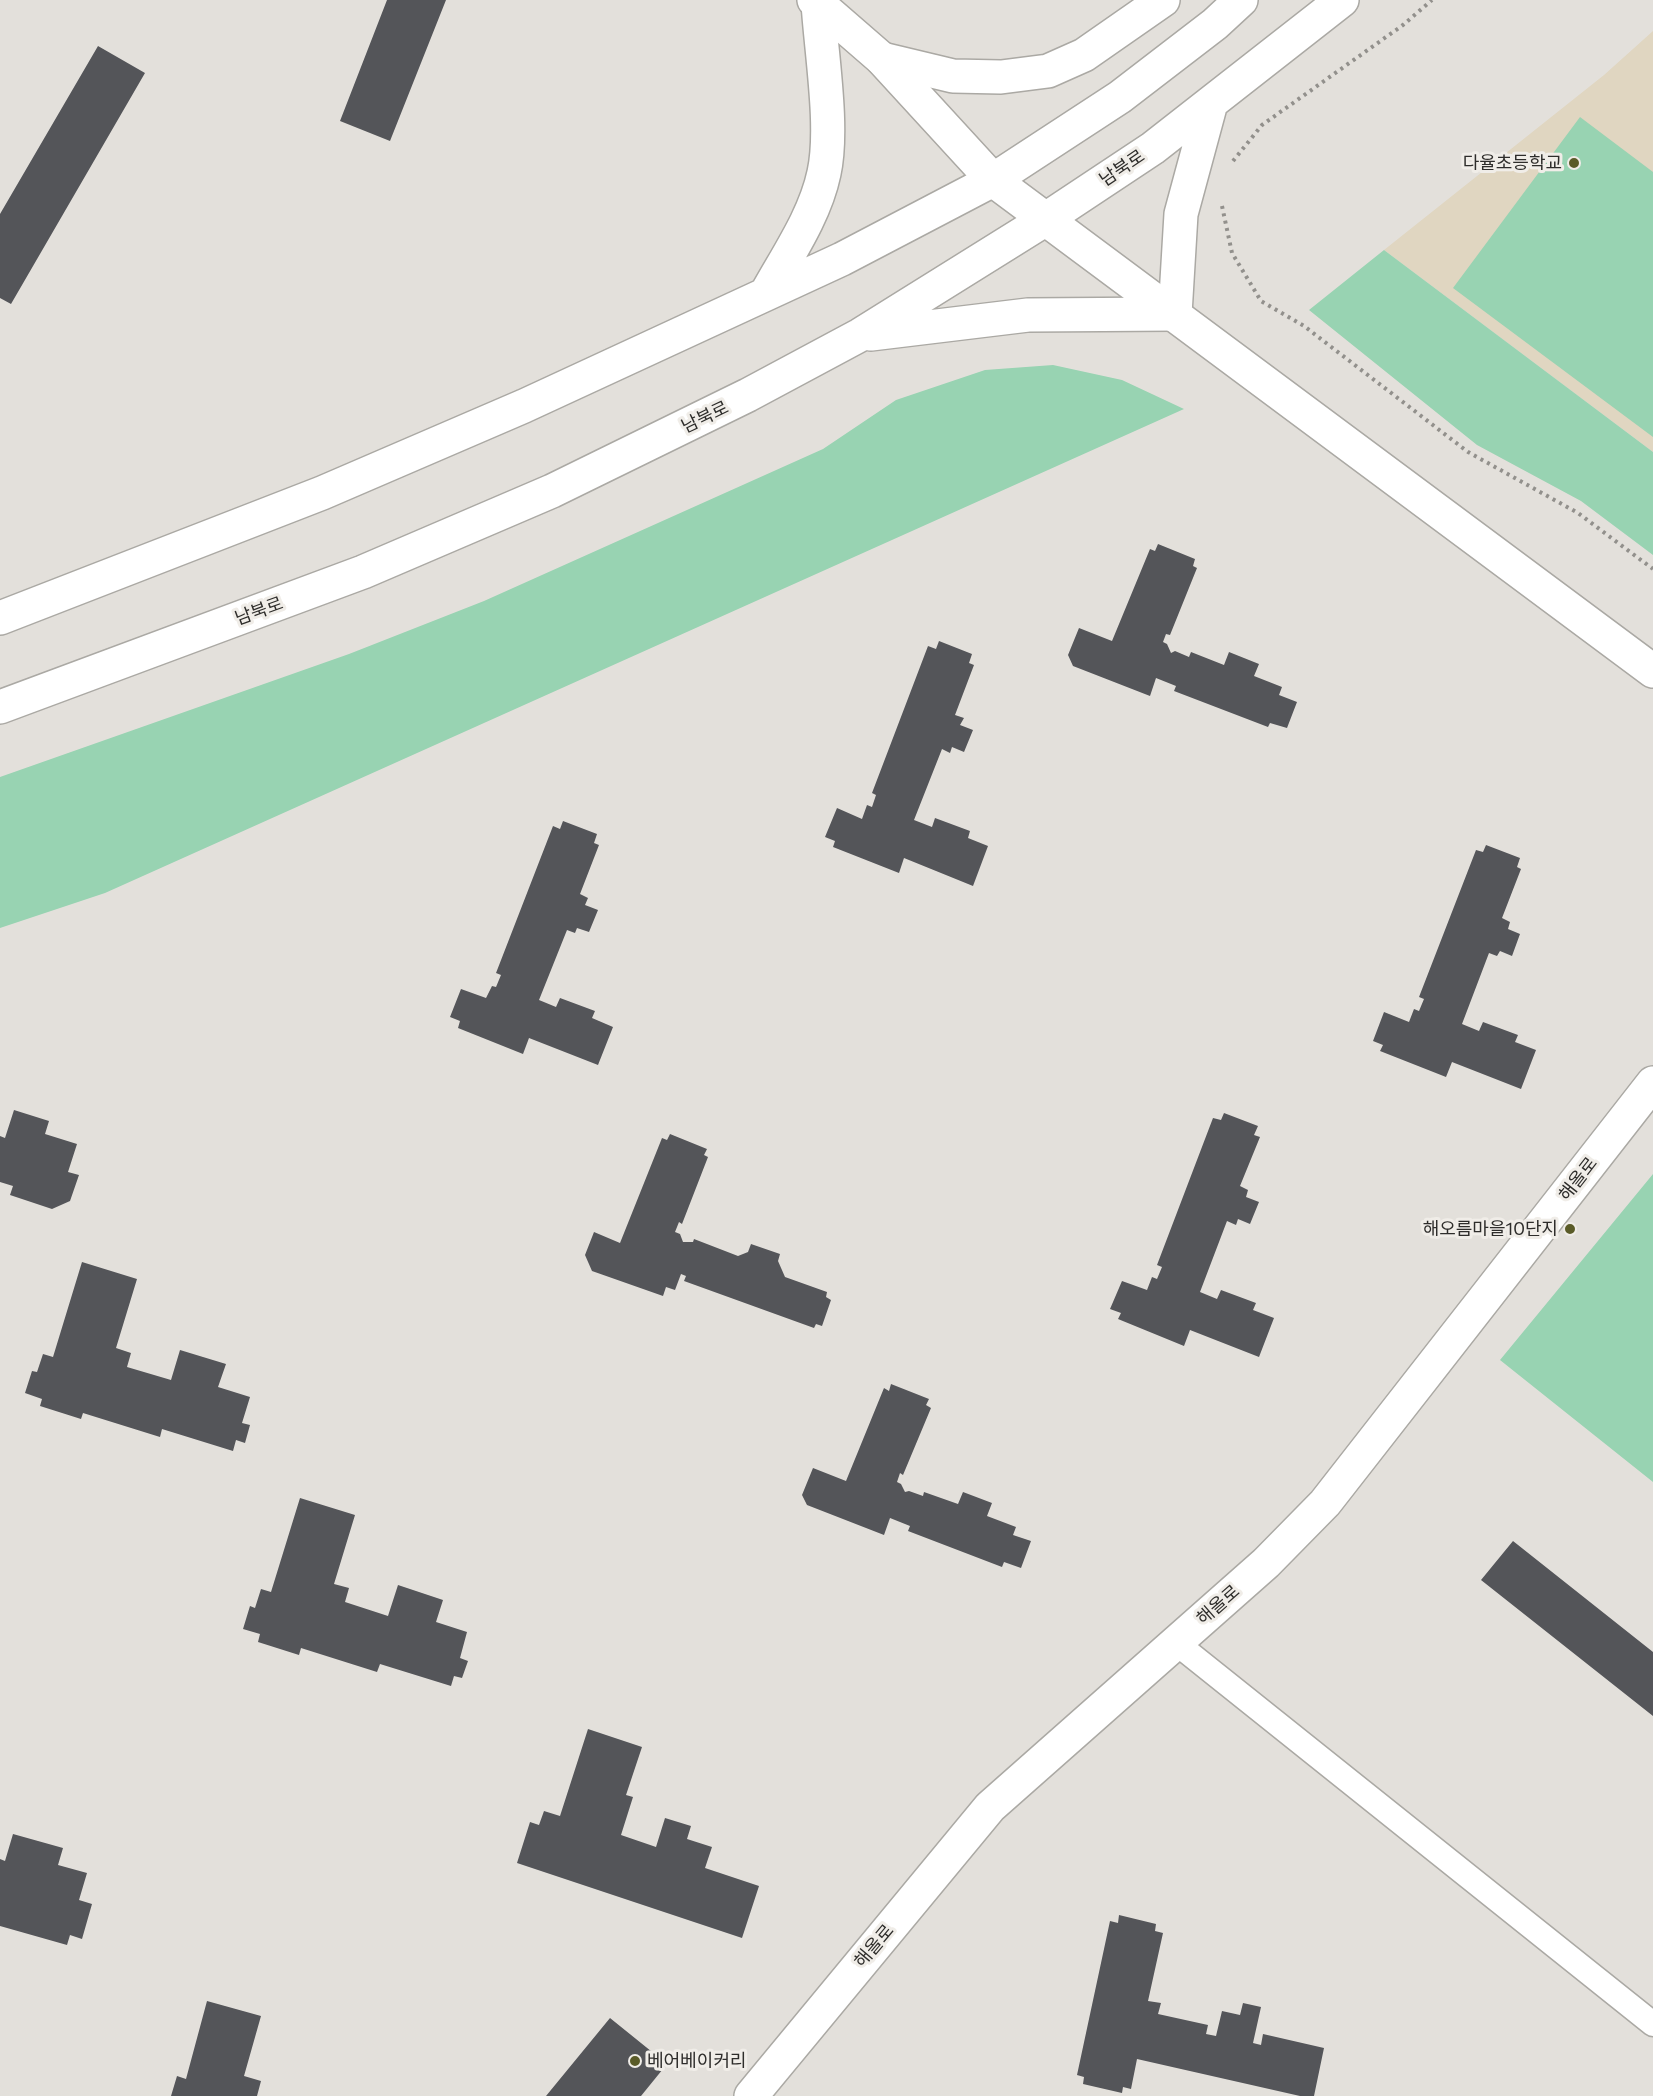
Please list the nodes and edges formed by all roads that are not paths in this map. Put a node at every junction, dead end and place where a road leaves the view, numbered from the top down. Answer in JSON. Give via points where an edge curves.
{"nodes":[{"id":1,"x":1163,"y":0,"type":"edge"},
{"id":2,"x":1241,"y":0,"type":"edge"},
{"id":3,"x":1341,"y":0,"type":"edge"},
{"id":4,"x":816,"y":2,"type":"edge"},
{"id":5,"x":882,"y":59,"type":"junction"},
{"id":6,"x":1211,"y":103,"type":"junction"},
{"id":7,"x":993,"y":180,"type":"junction"},
{"id":8,"x":1046,"y":219,"type":"junction"},
{"id":9,"x":766,"y":294,"type":"junction"},
{"id":10,"x":1175,"y":314,"type":"junction"},
{"id":11,"x":860,"y":335,"type":"junction"},
{"id":12,"x":0,"y":618,"type":"edge"},
{"id":13,"x":1653,"y":671,"type":"edge"},
{"id":14,"x":0,"y":707,"type":"edge"},
{"id":15,"x":1653,"y":1083,"type":"edge"},
{"id":16,"x":1175,"y":1642,"type":"junction"},
{"id":17,"x":1653,"y":2024,"type":"edge"},
{"id":18,"x":751,"y":2096,"type":"edge"}],
"edges":[{"from":1,"to":5,"type":"main road","via":[[1084,55],[1048,71],[1001,77],[953,76]]},
{"from":2,"to":7,"type":"main road","via":[[1120,97]]},
{"from":3,"to":6,"type":"main road","name":"남북로"},
{"from":4,"to":5,"type":"main road"},
{"from":4,"to":9,"type":"main road","via":[[828,139],[824,174],[809,215]]},
{"from":5,"to":7,"type":"main road"},
{"from":6,"to":8,"type":"main road","name":"남북로"},
{"from":6,"to":10,"type":"main road","via":[[1181,214]]},
{"from":7,"to":8,"type":"main road"},
{"from":7,"to":9,"type":"main road"},
{"from":8,"to":10,"type":"main road"},
{"from":8,"to":11,"type":"main road","name":"남북로"},
{"from":9,"to":12,"type":"main road","via":[[332,489]]},
{"from":10,"to":11,"type":"main road","via":[[1028,315]]},
{"from":10,"to":13,"type":"main road"},
{"from":11,"to":14,"type":"main road","name":"남북로","via":[[552,492],[363,572]]},
{"from":15,"to":16,"type":"main road","name":"해올로","via":[[1324,1503],[1266,1563]]},
{"from":16,"to":17,"type":"street"},
{"from":16,"to":18,"type":"main road","name":"해올로","via":[[990,1807]]}]}
